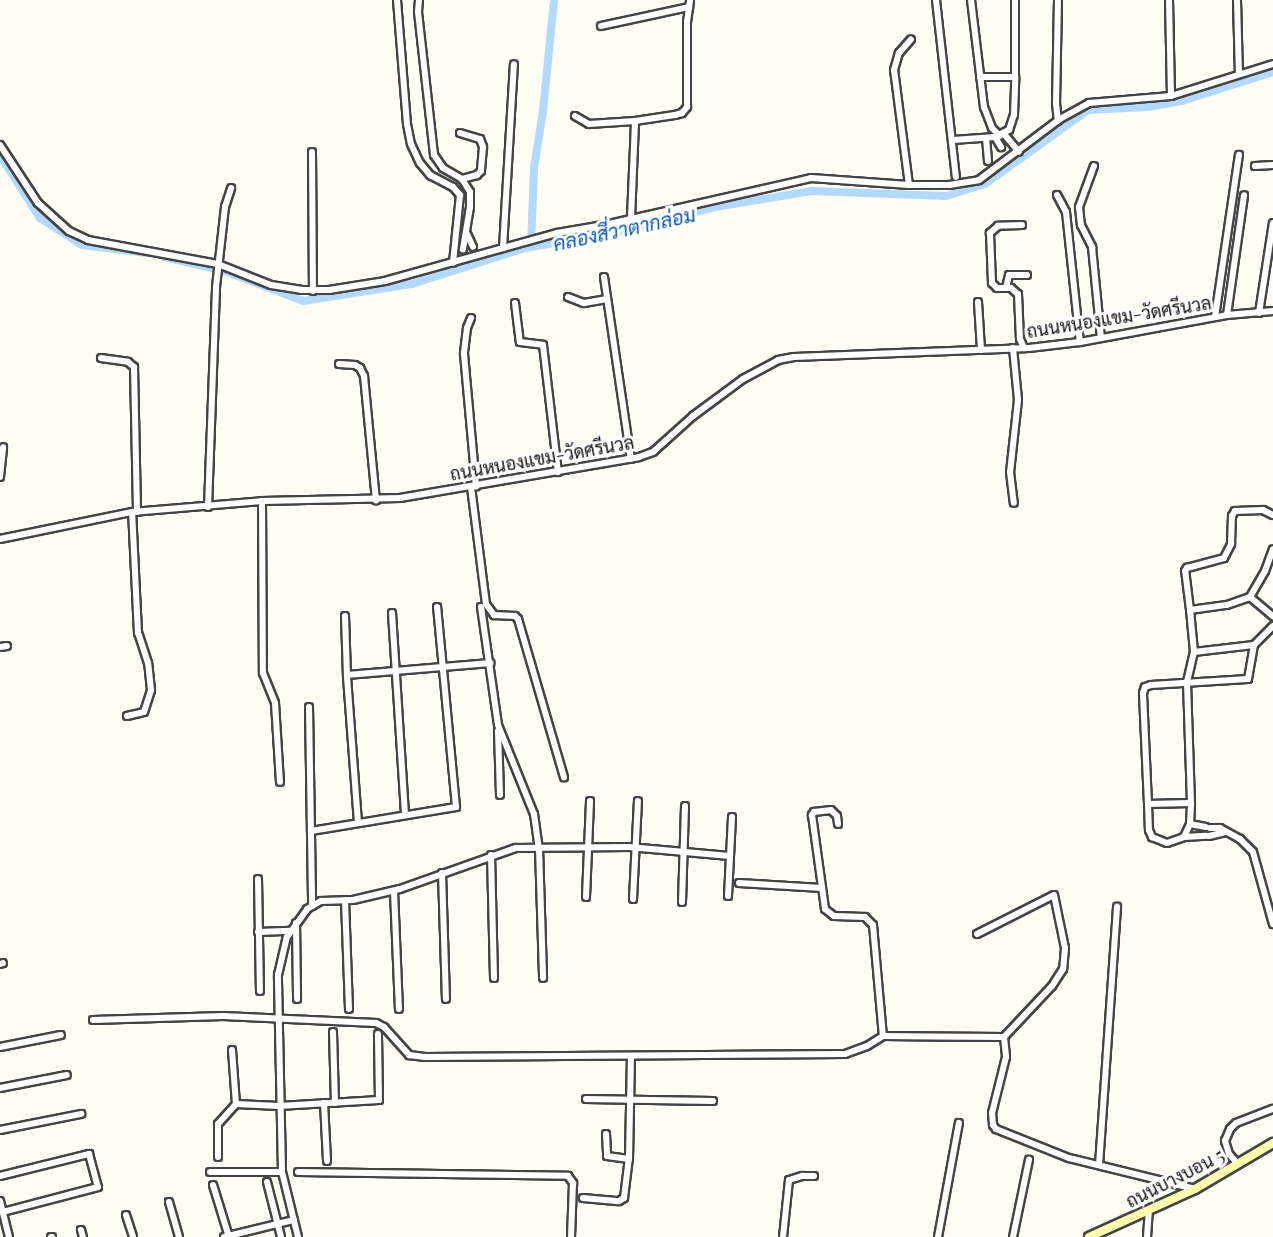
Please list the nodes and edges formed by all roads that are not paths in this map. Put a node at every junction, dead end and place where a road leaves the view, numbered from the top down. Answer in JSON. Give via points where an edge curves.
{"nodes":[{"id":1,"x":397,"y":0,"type":"edge"},
{"id":2,"x":419,"y":0,"type":"edge"},
{"id":3,"x":936,"y":0,"type":"edge"},
{"id":4,"x":971,"y":0,"type":"edge"},
{"id":5,"x":1015,"y":0,"type":"edge"},
{"id":6,"x":1058,"y":0,"type":"edge"},
{"id":7,"x":1169,"y":0,"type":"edge"},
{"id":8,"x":1238,"y":0,"type":"edge"},
{"id":9,"x":690,"y":4,"type":"edge"},
{"id":10,"x":601,"y":26,"type":"dead end"},
{"id":11,"x":911,"y":39,"type":"dead end"},
{"id":12,"x":514,"y":64,"type":"dead end"},
{"id":13,"x":1273,"y":64,"type":"edge"},
{"id":14,"x":1239,"y":74,"type":"junction"},
{"id":15,"x":980,"y":77,"type":"junction"},
{"id":16,"x":1015,"y":77,"type":"junction"},
{"id":17,"x":1171,"y":96,"type":"junction"},
{"id":18,"x":575,"y":117,"type":"dead end"},
{"id":19,"x":636,"y":121,"type":"junction"},
{"id":20,"x":1058,"y":121,"type":"junction"},
{"id":21,"x":460,"y":133,"type":"dead end"},
{"id":22,"x":1000,"y":136,"type":"junction"},
{"id":23,"x":986,"y":138,"type":"junction"},
{"id":24,"x":953,"y":140,"type":"junction"},
{"id":25,"x":0,"y":145,"type":"edge"},
{"id":26,"x":312,"y":152,"type":"dead end"},
{"id":27,"x":1019,"y":152,"type":"junction"},
{"id":28,"x":1239,"y":155,"type":"dead end"},
{"id":29,"x":1008,"y":159,"type":"junction"},
{"id":30,"x":988,"y":161,"type":"dead end"},
{"id":31,"x":1094,"y":165,"type":"dead end"},
{"id":32,"x":1273,"y":165,"type":"edge"},
{"id":33,"x":1255,"y":166,"type":"dead end"},
{"id":34,"x":956,"y":177,"type":"dead end"},
{"id":35,"x":462,"y":179,"type":"junction"},
{"id":36,"x":909,"y":185,"type":"junction"},
{"id":37,"x":231,"y":188,"type":"dead end"},
{"id":38,"x":1057,"y":195,"type":"dead end"},
{"id":39,"x":1244,"y":195,"type":"dead end"},
{"id":40,"x":631,"y":218,"type":"junction"},
{"id":41,"x":1273,"y":223,"type":"edge"},
{"id":42,"x":1022,"y":225,"type":"dead end"},
{"id":43,"x":466,"y":234,"type":"junction"},
{"id":44,"x":503,"y":248,"type":"junction"},
{"id":45,"x":474,"y":251,"type":"junction"},
{"id":46,"x":464,"y":254,"type":"junction"},
{"id":47,"x":453,"y":263,"type":"junction"},
{"id":48,"x":218,"y":264,"type":"junction"},
{"id":49,"x":1027,"y":275,"type":"dead end"},
{"id":50,"x":604,"y":277,"type":"dead end"},
{"id":51,"x":1006,"y":288,"type":"junction"},
{"id":52,"x":313,"y":291,"type":"junction"},
{"id":53,"x":568,"y":297,"type":"dead end"},
{"id":54,"x":606,"y":299,"type":"junction"},
{"id":55,"x":978,"y":302,"type":"dead end"},
{"id":56,"x":515,"y":303,"type":"dead end"},
{"id":57,"x":1273,"y":311,"type":"edge"},
{"id":58,"x":1259,"y":313,"type":"junction"},
{"id":59,"x":1227,"y":315,"type":"junction"},
{"id":60,"x":1215,"y":317,"type":"junction"},
{"id":61,"x":471,"y":318,"type":"dead end"},
{"id":62,"x":1101,"y":338,"type":"junction"},
{"id":63,"x":1080,"y":342,"type":"junction"},
{"id":64,"x":1013,"y":348,"type":"junction"},
{"id":65,"x":1024,"y":348,"type":"junction"},
{"id":66,"x":981,"y":350,"type":"junction"},
{"id":67,"x":101,"y":358,"type":"dead end"},
{"id":68,"x":339,"y":364,"type":"dead end"},
{"id":69,"x":3,"y":447,"type":"dead end"},
{"id":70,"x":631,"y":459,"type":"junction"},
{"id":71,"x":558,"y":472,"type":"junction"},
{"id":72,"x":0,"y":477,"type":"edge"},
{"id":73,"x":474,"y":486,"type":"junction"},
{"id":74,"x":376,"y":500,"type":"junction"},
{"id":75,"x":262,"y":501,"type":"junction"},
{"id":76,"x":1014,"y":503,"type":"dead end"},
{"id":77,"x":208,"y":507,"type":"junction"},
{"id":78,"x":134,"y":512,"type":"junction"},
{"id":79,"x":1273,"y":515,"type":"edge"},
{"id":80,"x":0,"y":539,"type":"edge"},
{"id":81,"x":1273,"y":549,"type":"edge"},
{"id":82,"x":1250,"y":597,"type":"junction"},
{"id":83,"x":437,"y":607,"type":"dead end"},
{"id":84,"x":481,"y":607,"type":"dead end"},
{"id":85,"x":1190,"y":610,"type":"junction"},
{"id":86,"x":392,"y":613,"type":"dead end"},
{"id":87,"x":345,"y":616,"type":"dead end"},
{"id":88,"x":1273,"y":616,"type":"edge"},
{"id":89,"x":1273,"y":626,"type":"edge"},
{"id":90,"x":1254,"y":645,"type":"junction"},
{"id":91,"x":1194,"y":652,"type":"junction"},
{"id":92,"x":490,"y":663,"type":"junction"},
{"id":93,"x":443,"y":666,"type":"junction"},
{"id":94,"x":395,"y":671,"type":"junction"},
{"id":95,"x":348,"y":675,"type":"junction"},
{"id":96,"x":1188,"y":682,"type":"junction"},
{"id":97,"x":309,"y":707,"type":"dead end"},
{"id":98,"x":127,"y":716,"type":"dead end"},
{"id":99,"x":498,"y":724,"type":"junction"},
{"id":100,"x":564,"y":777,"type":"dead end"},
{"id":101,"x":280,"y":783,"type":"dead end"},
{"id":102,"x":500,"y":795,"type":"dead end"},
{"id":103,"x":590,"y":801,"type":"dead end"},
{"id":104,"x":638,"y":801,"type":"dead end"},
{"id":105,"x":1191,"y":803,"type":"junction"},
{"id":106,"x":1148,"y":804,"type":"junction"},
{"id":107,"x":685,"y":806,"type":"dead end"},
{"id":108,"x":405,"y":815,"type":"junction"},
{"id":109,"x":732,"y":817,"type":"dead end"},
{"id":110,"x":358,"y":823,"type":"junction"},
{"id":111,"x":838,"y":824,"type":"dead end"},
{"id":112,"x":1190,"y":824,"type":"junction"},
{"id":113,"x":311,"y":831,"type":"junction"},
{"id":114,"x":1227,"y":832,"type":"junction"},
{"id":115,"x":1184,"y":837,"type":"junction"},
{"id":116,"x":588,"y":847,"type":"junction"},
{"id":117,"x":539,"y":848,"type":"junction"},
{"id":118,"x":636,"y":848,"type":"junction"},
{"id":119,"x":683,"y":852,"type":"junction"},
{"id":120,"x":491,"y":855,"type":"junction"},
{"id":121,"x":730,"y":856,"type":"junction"},
{"id":122,"x":442,"y":873,"type":"junction"},
{"id":123,"x":258,"y":879,"type":"dead end"},
{"id":124,"x":740,"y":883,"type":"dead end"},
{"id":125,"x":822,"y":888,"type":"junction"},
{"id":126,"x":394,"y":891,"type":"junction"},
{"id":127,"x":728,"y":896,"type":"dead end"},
{"id":128,"x":586,"y":897,"type":"dead end"},
{"id":129,"x":633,"y":899,"type":"dead end"},
{"id":130,"x":345,"y":900,"type":"junction"},
{"id":131,"x":682,"y":902,"type":"dead end"},
{"id":132,"x":312,"y":906,"type":"junction"},
{"id":133,"x":1117,"y":907,"type":"dead end"},
{"id":134,"x":296,"y":922,"type":"junction"},
{"id":135,"x":1273,"y":924,"type":"edge"},
{"id":136,"x":258,"y":932,"type":"junction"},
{"id":137,"x":291,"y":932,"type":"junction"},
{"id":138,"x":978,"y":934,"type":"dead end"},
{"id":139,"x":495,"y":978,"type":"dead end"},
{"id":140,"x":543,"y":978,"type":"dead end"},
{"id":141,"x":260,"y":991,"type":"dead end"},
{"id":142,"x":297,"y":999,"type":"dead end"},
{"id":143,"x":446,"y":999,"type":"dead end"},
{"id":144,"x":399,"y":1008,"type":"dead end"},
{"id":145,"x":349,"y":1009,"type":"dead end"},
{"id":146,"x":280,"y":1019,"type":"junction"},
{"id":147,"x":93,"y":1020,"type":"dead end"},
{"id":148,"x":333,"y":1032,"type":"dead end"},
{"id":149,"x":378,"y":1034,"type":"dead end"},
{"id":150,"x":62,"y":1035,"type":"dead end"},
{"id":151,"x":886,"y":1036,"type":"junction"},
{"id":152,"x":1004,"y":1037,"type":"junction"},
{"id":153,"x":0,"y":1047,"type":"edge"},
{"id":154,"x":232,"y":1050,"type":"dead end"},
{"id":155,"x":631,"y":1056,"type":"junction"},
{"id":156,"x":67,"y":1075,"type":"dead end"},
{"id":157,"x":0,"y":1088,"type":"edge"},
{"id":158,"x":586,"y":1099,"type":"dead end"},
{"id":159,"x":631,"y":1099,"type":"junction"},
{"id":160,"x":713,"y":1101,"type":"dead end"},
{"id":161,"x":324,"y":1103,"type":"junction"},
{"id":162,"x":335,"y":1103,"type":"junction"},
{"id":163,"x":236,"y":1104,"type":"junction"},
{"id":164,"x":279,"y":1106,"type":"junction"},
{"id":165,"x":1273,"y":1108,"type":"edge"},
{"id":166,"x":81,"y":1114,"type":"dead end"},
{"id":167,"x":959,"y":1123,"type":"dead end"},
{"id":168,"x":0,"y":1130,"type":"edge"},
{"id":169,"x":606,"y":1134,"type":"dead end"},
{"id":170,"x":1273,"y":1143,"type":"edge"},
{"id":171,"x":218,"y":1157,"type":"dead end"},
{"id":172,"x":629,"y":1159,"type":"junction"},
{"id":173,"x":1029,"y":1160,"type":"dead end"},
{"id":174,"x":327,"y":1161,"type":"dead end"},
{"id":175,"x":1238,"y":1164,"type":"junction"},
{"id":176,"x":1099,"y":1165,"type":"junction"},
{"id":177,"x":210,"y":1172,"type":"dead end"},
{"id":178,"x":282,"y":1172,"type":"junction"},
{"id":179,"x":298,"y":1172,"type":"dead end"},
{"id":180,"x":0,"y":1176,"type":"edge"},
{"id":181,"x":814,"y":1176,"type":"dead end"},
{"id":182,"x":267,"y":1182,"type":"dead end"},
{"id":183,"x":213,"y":1185,"type":"dead end"},
{"id":184,"x":1195,"y":1189,"type":"junction"},
{"id":185,"x":578,"y":1198,"type":"junction"},
{"id":186,"x":0,"y":1201,"type":"edge"},
{"id":187,"x":169,"y":1202,"type":"dead end"},
{"id":188,"x":1149,"y":1211,"type":"junction"},
{"id":189,"x":3,"y":1212,"type":"junction"},
{"id":190,"x":126,"y":1215,"type":"dead end"},
{"id":191,"x":294,"y":1220,"type":"junction"},
{"id":192,"x":278,"y":1224,"type":"junction"},
{"id":193,"x":9,"y":1237,"type":"edge"},
{"id":194,"x":133,"y":1237,"type":"edge"},
{"id":195,"x":179,"y":1237,"type":"edge"},
{"id":196,"x":227,"y":1237,"type":"edge"},
{"id":197,"x":281,"y":1237,"type":"edge"},
{"id":198,"x":298,"y":1237,"type":"edge"},
{"id":199,"x":571,"y":1237,"type":"edge"},
{"id":200,"x":783,"y":1237,"type":"edge"},
{"id":201,"x":938,"y":1237,"type":"edge"},
{"id":202,"x":1013,"y":1237,"type":"edge"},
{"id":203,"x":1089,"y":1237,"type":"edge"},
{"id":204,"x":1147,"y":1237,"type":"edge"}],
"edges":[{"from":1,"to":47,"type":"street","via":[[411,144],[430,175],[460,195]]},
{"from":2,"to":35,"type":"street","via":[[434,155],[442,168]]},
{"from":3,"to":24,"type":"street"},
{"from":4,"to":15,"type":"street"},
{"from":5,"to":16,"type":"street"},
{"from":6,"to":20,"type":"street"},
{"from":7,"to":17,"type":"street"},
{"from":8,"to":14,"type":"street"},
{"from":9,"to":10,"type":"street"},
{"from":9,"to":19,"type":"street","via":[[687,107],[682,113]]},
{"from":11,"to":36,"type":"street","via":[[899,53],[894,70]]},
{"from":12,"to":44,"type":"street"},
{"from":13,"to":14,"type":"street"},
{"from":14,"to":17,"type":"street"},
{"from":15,"to":16,"type":"street"},
{"from":15,"to":22,"type":"street","via":[[988,121]]},
{"from":16,"to":22,"type":"street","via":[[1014,115],[1008,130]]},
{"from":17,"to":20,"type":"street","via":[[1089,103]]},
{"from":18,"to":19,"type":"street","via":[[589,124]]},
{"from":19,"to":40,"type":"street"},
{"from":20,"to":27,"type":"street"},
{"from":21,"to":35,"type":"street","via":[[480,139],[483,147],[481,171]]},
{"from":22,"to":23,"type":"street"},
{"from":22,"to":27,"type":"street"},
{"from":22,"to":29,"type":"street"},
{"from":23,"to":24,"type":"street"},
{"from":23,"to":30,"type":"street"},
{"from":24,"to":34,"type":"street"},
{"from":25,"to":48,"type":"street","via":[[38,203],[69,231],[88,240]]},
{"from":26,"to":52,"type":"street"},
{"from":27,"to":29,"type":"street"},
{"from":28,"to":60,"type":"street"},
{"from":29,"to":36,"type":"street","via":[[979,180]]},
{"from":31,"to":62,"type":"street","via":[[1079,207],[1081,225],[1092,247]]},
{"from":32,"to":33,"type":"street"},
{"from":35,"to":43,"type":"street","via":[[470,192]]},
{"from":36,"to":40,"type":"street","via":[[811,178]]},
{"from":37,"to":48,"type":"street"},
{"from":38,"to":63,"type":"street","via":[[1066,212]]},
{"from":39,"to":59,"type":"street"},
{"from":40,"to":44,"type":"street"},
{"from":41,"to":58,"type":"street"},
{"from":42,"to":51,"type":"street","via":[[998,226],[990,233],[992,283],[997,288]]},
{"from":43,"to":45,"type":"street"},
{"from":43,"to":46,"type":"street"},
{"from":44,"to":45,"type":"street"},
{"from":45,"to":46,"type":"street"},
{"from":46,"to":47,"type":"street"},
{"from":47,"to":52,"type":"street","via":[[354,288]]},
{"from":48,"to":52,"type":"street","via":[[271,285]]},
{"from":48,"to":77,"type":"street"},
{"from":49,"to":51,"type":"street","via":[[1009,275]]},
{"from":50,"to":54,"type":"street"},
{"from":51,"to":65,"type":"street","via":[[1015,289],[1018,294]]},
{"from":53,"to":54,"type":"street","via":[[584,303]]},
{"from":54,"to":70,"type":"street"},
{"from":55,"to":66,"type":"street"},
{"from":56,"to":71,"type":"street","via":[[520,342],[543,345]]},
{"from":57,"to":58,"type":"street","name":"ถนนหนองแขม-วัดศรีนวล"},
{"from":58,"to":59,"type":"street","name":"ถนนหนองแขม-วัดศรีนวล"},
{"from":59,"to":60,"type":"street","name":"ถนนหนองแขม-วัดศรีนวล"},
{"from":60,"to":62,"type":"street","name":"ถนนหนองแขม-วัดศรีนวล"},
{"from":61,"to":73,"type":"street","via":[[464,354]]},
{"from":62,"to":63,"type":"street","name":"ถนนหนองแขม-วัดศรีนวล"},
{"from":63,"to":65,"type":"street","name":"ถนนหนองแขม-วัดศรีนวล"},
{"from":64,"to":65,"type":"street","name":"ถนนหนองแขม-วัดศรีนวล"},
{"from":64,"to":66,"type":"street","name":"ถนนหนองแขม-วัดศรีนวล"},
{"from":64,"to":76,"type":"street","via":[[1018,400],[1010,472]]},
{"from":66,"to":70,"type":"street","name":"ถนนหนองแขม-วัดศรีนวล","via":[[778,360],[716,397],[653,452]]},
{"from":67,"to":78,"type":"street","via":[[128,362],[134,367]]},
{"from":68,"to":74,"type":"street","via":[[355,365],[364,376]]},
{"from":69,"to":72,"type":"street"},
{"from":70,"to":71,"type":"street","name":"ถนนหนองแขม-วัดศรีนวล"},
{"from":71,"to":73,"type":"street","name":"ถนนหนองแขม-วัดศรีนวล"},
{"from":73,"to":74,"type":"street","name":"ถนนหนองแขม-วัดศรีนวล"},
{"from":73,"to":100,"type":"street","via":[[486,604],[494,615],[518,619]]},
{"from":74,"to":75,"type":"street","name":"ถนนหนองแขม-วัดศรีนวล"},
{"from":75,"to":77,"type":"street","name":"ถนนหนองแขม-วัดศรีนวล"},
{"from":75,"to":101,"type":"street","via":[[263,674],[275,703]]},
{"from":77,"to":78,"type":"street","name":"ถนนหนองแขม-วัดศรีนวล"},
{"from":78,"to":80,"type":"street","name":"ถนนหนองแขม-วัดศรีนวล"},
{"from":78,"to":98,"type":"street","via":[[138,633],[148,663],[151,690],[144,712]]},
{"from":79,"to":85,"type":"street","via":[[1263,510],[1235,511],[1231,544],[1224,558],[1185,571]]},
{"from":81,"to":82,"type":"street"},
{"from":82,"to":85,"type":"street"},
{"from":82,"to":88,"type":"street"},
{"from":83,"to":93,"type":"street"},
{"from":84,"to":92,"type":"street"},
{"from":85,"to":91,"type":"street"},
{"from":86,"to":94,"type":"street"},
{"from":87,"to":95,"type":"street"},
{"from":89,"to":90,"type":"street"},
{"from":90,"to":91,"type":"street"},
{"from":90,"to":96,"type":"street","via":[[1248,678],[1243,681]]},
{"from":91,"to":96,"type":"street"},
{"from":92,"to":93,"type":"street"},
{"from":92,"to":99,"type":"street"},
{"from":93,"to":94,"type":"street"},
{"from":93,"to":108,"type":"street","via":[[456,807]]},
{"from":94,"to":95,"type":"street"},
{"from":94,"to":108,"type":"street"},
{"from":95,"to":110,"type":"street"},
{"from":96,"to":105,"type":"street"},
{"from":96,"to":106,"type":"street","via":[[1151,685],[1143,693]]},
{"from":97,"to":113,"type":"street"},
{"from":99,"to":102,"type":"street"},
{"from":99,"to":117,"type":"street","via":[[534,814]]},
{"from":103,"to":116,"type":"street"},
{"from":104,"to":118,"type":"street"},
{"from":105,"to":106,"type":"street"},
{"from":105,"to":112,"type":"street"},
{"from":106,"to":115,"type":"street","via":[[1152,837],[1167,843]]},
{"from":107,"to":119,"type":"street"},
{"from":108,"to":110,"type":"street"},
{"from":109,"to":121,"type":"street"},
{"from":110,"to":113,"type":"street"},
{"from":111,"to":125,"type":"street","via":[[831,810],[812,815]]},
{"from":112,"to":114,"type":"street"},
{"from":112,"to":115,"type":"street"},
{"from":113,"to":132,"type":"street"},
{"from":114,"to":115,"type":"street"},
{"from":114,"to":135,"type":"street","via":[[1253,852]]},
{"from":116,"to":117,"type":"street"},
{"from":116,"to":118,"type":"street"},
{"from":116,"to":128,"type":"street"},
{"from":117,"to":120,"type":"street","via":[[516,848]]},
{"from":117,"to":140,"type":"street"},
{"from":118,"to":119,"type":"street"},
{"from":118,"to":129,"type":"street"},
{"from":119,"to":121,"type":"street"},
{"from":119,"to":131,"type":"street"},
{"from":120,"to":122,"type":"street"},
{"from":120,"to":139,"type":"street"},
{"from":121,"to":127,"type":"street"},
{"from":122,"to":126,"type":"street"},
{"from":122,"to":143,"type":"street"},
{"from":123,"to":136,"type":"street"},
{"from":124,"to":125,"type":"street"},
{"from":125,"to":151,"type":"street","via":[[828,914],[865,917],[873,925]]},
{"from":126,"to":130,"type":"street"},
{"from":126,"to":144,"type":"street"},
{"from":130,"to":132,"type":"street"},
{"from":130,"to":145,"type":"street"},
{"from":132,"to":134,"type":"street"},
{"from":133,"to":176,"type":"street"},
{"from":134,"to":137,"type":"street"},
{"from":134,"to":142,"type":"street"},
{"from":136,"to":137,"type":"street"},
{"from":136,"to":141,"type":"street"},
{"from":137,"to":146,"type":"street","via":[[280,957]]},
{"from":138,"to":152,"type":"street","via":[[1054,895],[1065,948],[1063,969]]},
{"from":146,"to":147,"type":"street","via":[[223,1016]]},
{"from":146,"to":155,"type":"street","via":[[376,1023],[409,1055],[417,1057]]},
{"from":146,"to":164,"type":"street"},
{"from":148,"to":162,"type":"street"},
{"from":149,"to":162,"type":"street","via":[[379,1100]]},
{"from":150,"to":153,"type":"street"},
{"from":151,"to":152,"type":"street"},
{"from":151,"to":155,"type":"street","via":[[845,1054]]},
{"from":152,"to":176,"type":"street","via":[[1007,1048],[992,1113],[993,1125],[1052,1152]]},
{"from":154,"to":163,"type":"street"},
{"from":155,"to":159,"type":"street"},
{"from":156,"to":157,"type":"street"},
{"from":158,"to":159,"type":"street"},
{"from":159,"to":160,"type":"street"},
{"from":159,"to":172,"type":"street"},
{"from":161,"to":162,"type":"street"},
{"from":161,"to":164,"type":"street"},
{"from":161,"to":174,"type":"street"},
{"from":163,"to":164,"type":"street"},
{"from":163,"to":171,"type":"street","via":[[218,1124]]},
{"from":164,"to":178,"type":"street"},
{"from":165,"to":175,"type":"street","via":[[1236,1123],[1230,1130],[1225,1141]]},
{"from":166,"to":168,"type":"street"},
{"from":167,"to":201,"type":"street"},
{"from":169,"to":172,"type":"street","via":[[607,1156]]},
{"from":170,"to":175,"type":"main road","name":"ถนนบางบอน 5"},
{"from":172,"to":185,"type":"street","via":[[624,1198]]},
{"from":173,"to":202,"type":"street"},
{"from":175,"to":184,"type":"main road","name":"ถนนบางบอน 5"},
{"from":176,"to":184,"type":"street"},
{"from":177,"to":178,"type":"street"},
{"from":178,"to":191,"type":"street"},
{"from":179,"to":185,"type":"street","via":[[560,1173],[568,1176]]},
{"from":180,"to":189,"type":"street","via":[[89,1154],[98,1187]]},
{"from":181,"to":200,"type":"street","via":[[789,1180]]},
{"from":182,"to":192,"type":"street"},
{"from":183,"to":196,"type":"street"},
{"from":184,"to":188,"type":"main road","name":"ถนนบางบอน 5"},
{"from":185,"to":199,"type":"street"},
{"from":186,"to":189,"type":"street"},
{"from":187,"to":195,"type":"street"},
{"from":188,"to":203,"type":"main road","name":"ถนนบางบอน 5"},
{"from":188,"to":204,"type":"street"},
{"from":189,"to":193,"type":"street"},
{"from":190,"to":194,"type":"street"},
{"from":191,"to":192,"type":"street"},
{"from":191,"to":198,"type":"street"},
{"from":192,"to":196,"type":"street"},
{"from":192,"to":197,"type":"street"}]}
